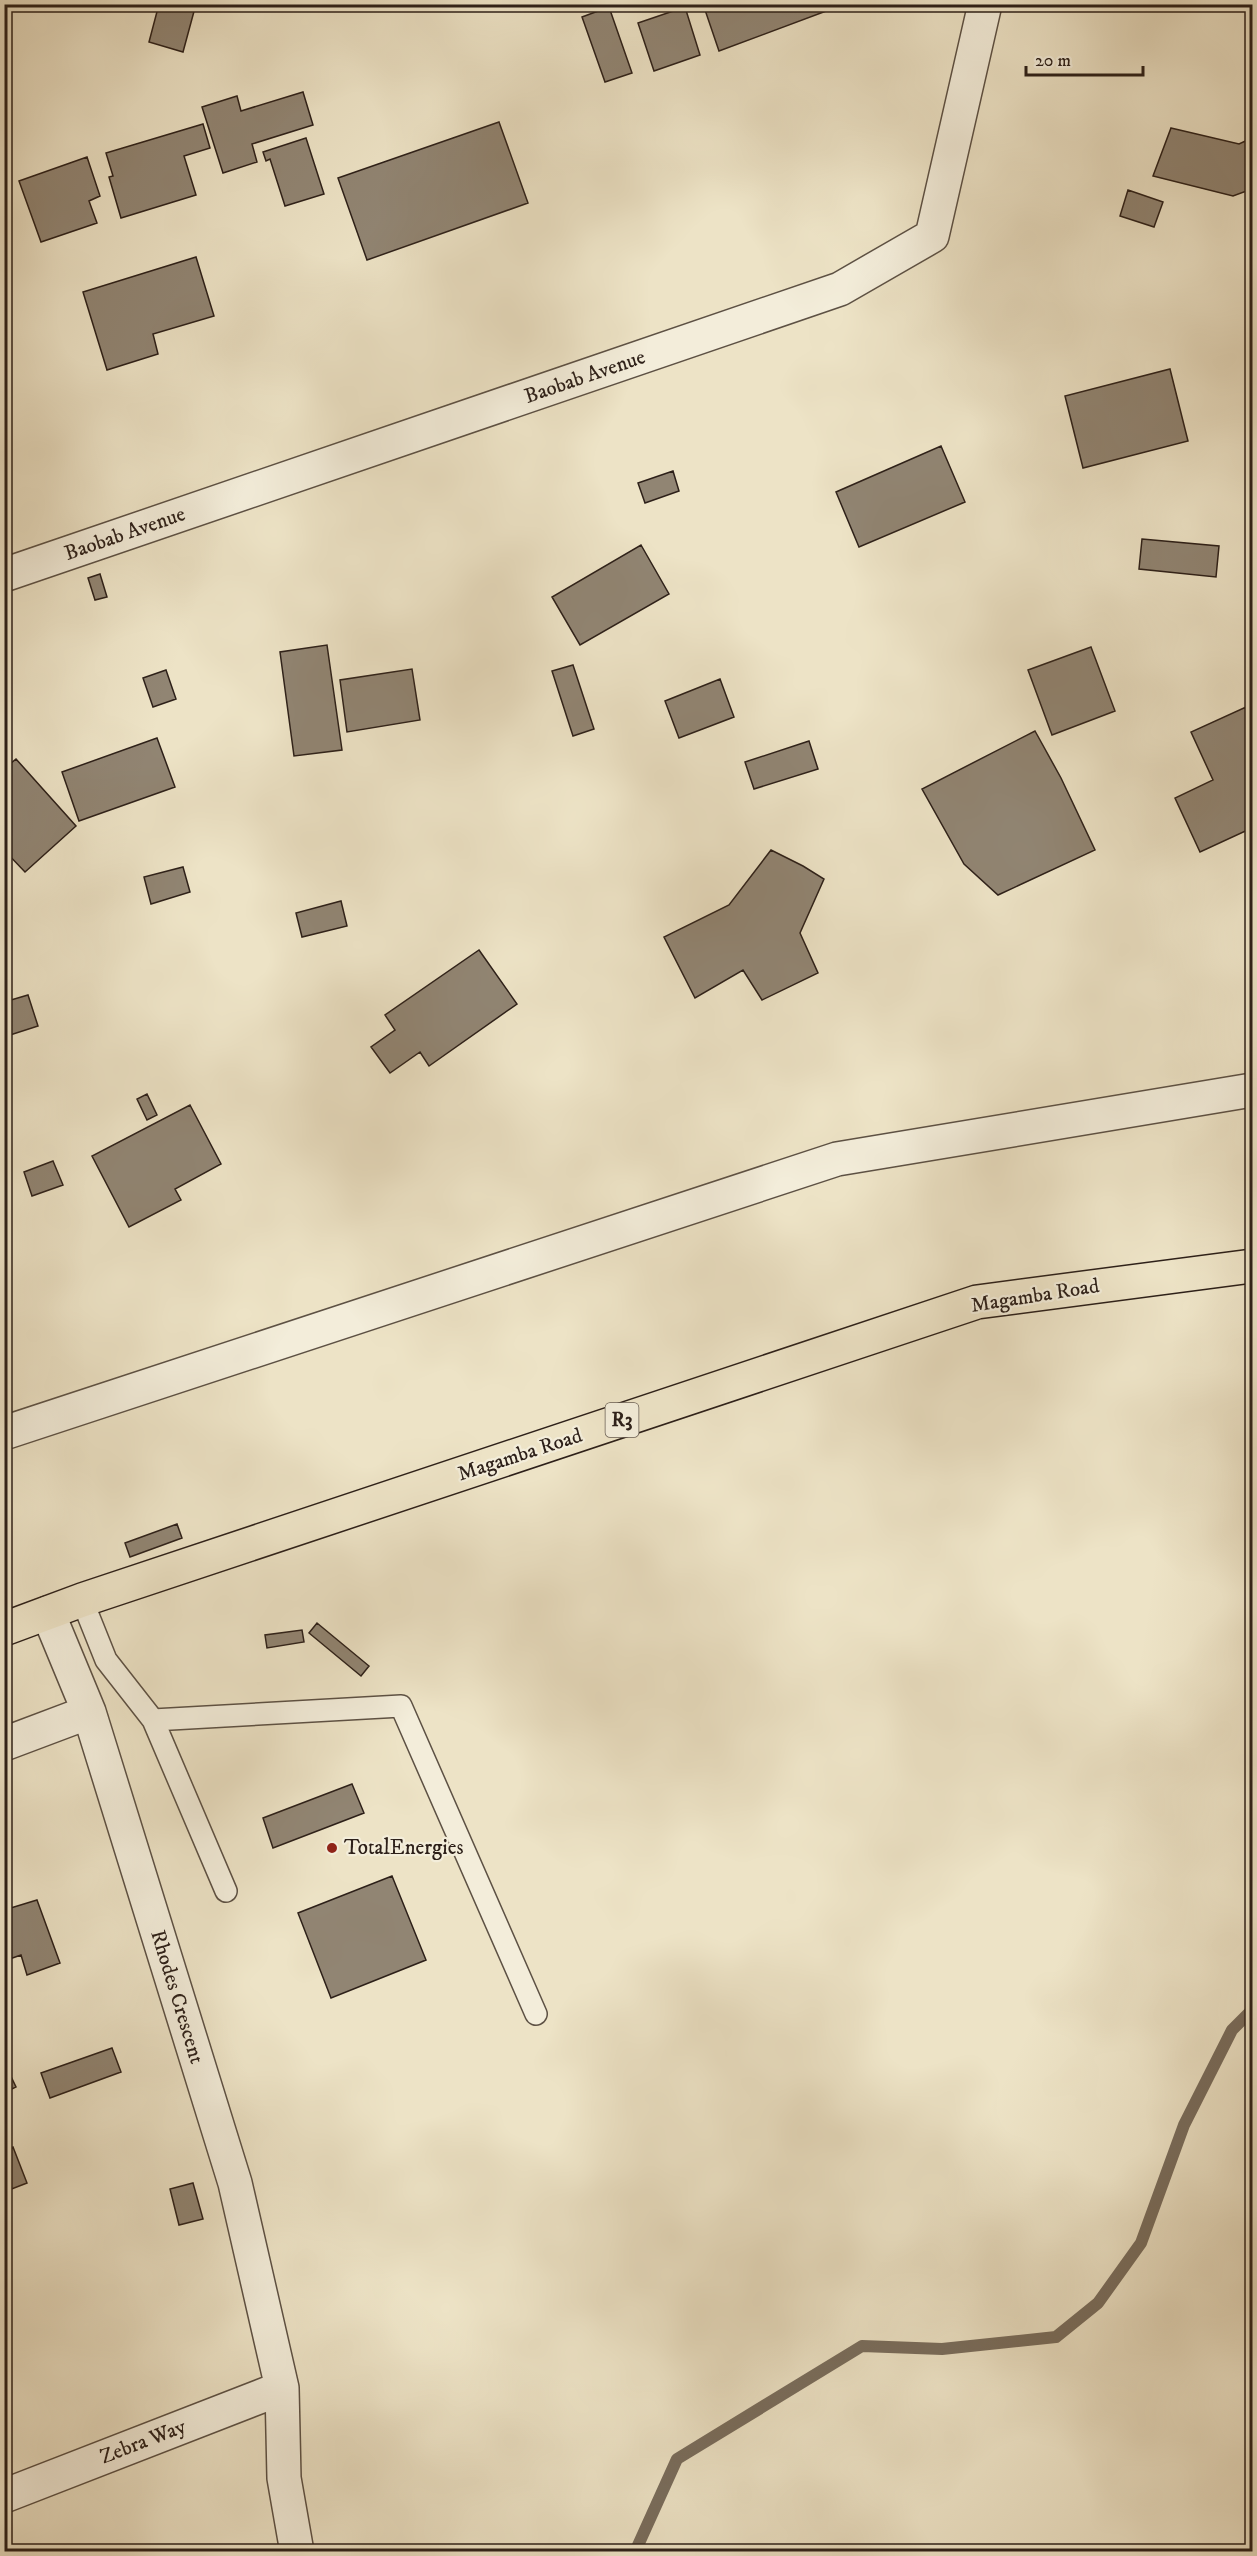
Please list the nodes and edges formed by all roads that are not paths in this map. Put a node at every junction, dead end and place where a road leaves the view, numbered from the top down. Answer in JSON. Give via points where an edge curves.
{"nodes":[{"id":1,"x":985,"y":4,"type":"edge"},
{"id":2,"x":4,"y":575,"type":"edge"},
{"id":3,"x":1252,"y":1090,"type":"edge"},
{"id":4,"x":1252,"y":1266,"type":"edge"},
{"id":5,"x":4,"y":1433,"type":"edge"},
{"id":6,"x":82,"y":1600,"type":"junction"},
{"id":7,"x":48,"y":1613,"type":"junction"},
{"id":8,"x":4,"y":1629,"type":"edge"},
{"id":9,"x":88,"y":1712,"type":"junction"},
{"id":10,"x":153,"y":1720,"type":"junction"},
{"id":11,"x":4,"y":1744,"type":"edge"},
{"id":12,"x":226,"y":1891,"type":"dead end"},
{"id":13,"x":536,"y":2014,"type":"dead end"},
{"id":14,"x":282,"y":2388,"type":"junction"},
{"id":15,"x":4,"y":2496,"type":"edge"},
{"id":16,"x":297,"y":2552,"type":"edge"}],
"edges":[{"from":1,"to":2,"type":"street","name":"Baobab Avenue","via":[[932,236],[840,289]]},
{"from":3,"to":5,"type":"street","via":[[837,1160]]},
{"from":4,"to":6,"type":"highway","name":"Magamba Road","number":"R3","via":[[977,1302]]},
{"from":6,"to":7,"type":"highway","name":"Magamba Road","number":"R3"},
{"from":6,"to":10,"type":"lane","via":[[106,1660]]},
{"from":7,"to":8,"type":"highway","name":"Magamba Road","number":"R3"},
{"from":7,"to":9,"type":"street","name":"Rhodes Crescent"},
{"from":9,"to":11,"type":"street"},
{"from":9,"to":14,"type":"street","name":"Rhodes Crescent","via":[[235,2183]]},
{"from":10,"to":12,"type":"lane"},
{"from":10,"to":13,"type":"lane","via":[[401,1706]]},
{"from":14,"to":15,"type":"street","name":"Zebra Way"},
{"from":14,"to":16,"type":"street","name":"Rhodes Crescent","via":[[284,2478]]}]}
